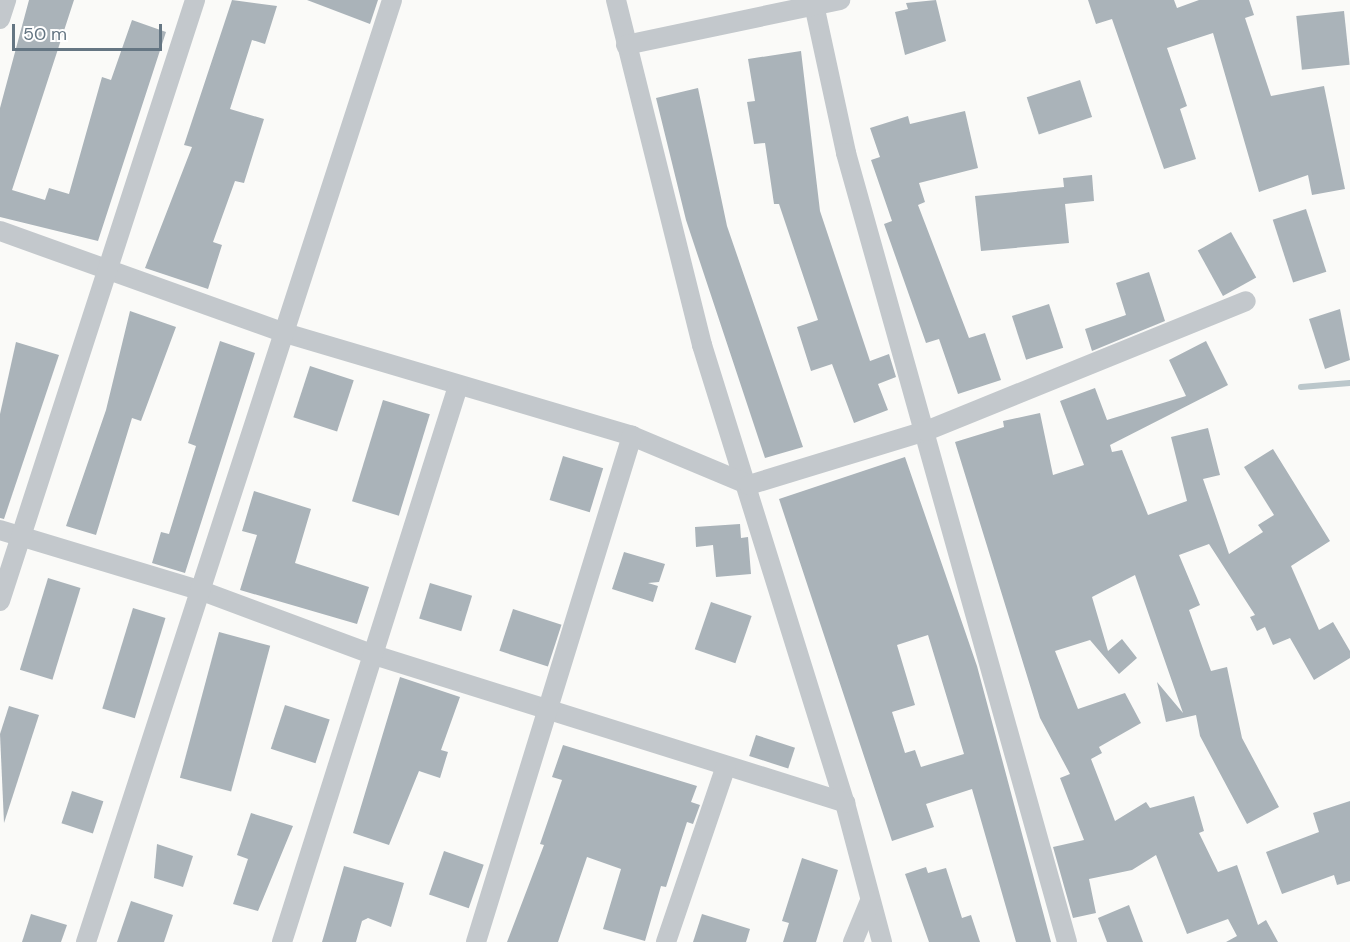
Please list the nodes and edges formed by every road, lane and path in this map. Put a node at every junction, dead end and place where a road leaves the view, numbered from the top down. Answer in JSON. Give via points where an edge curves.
{"nodes":[{"id":1,"x":6,"y":0,"type":"edge"},
{"id":2,"x":195,"y":0,"type":"edge"},
{"id":3,"x":392,"y":0,"type":"edge"},
{"id":4,"x":616,"y":0,"type":"edge"},
{"id":5,"x":840,"y":0,"type":"edge"},
{"id":6,"x":813,"y":3,"type":"edge"},
{"id":7,"x":0,"y":19,"type":"edge"},
{"id":8,"x":626,"y":45,"type":"junction"},
{"id":9,"x":0,"y":231,"type":"edge"},
{"id":10,"x":105,"y":269,"type":"junction"},
{"id":11,"x":1246,"y":301,"type":"dead end"},
{"id":12,"x":285,"y":333,"type":"junction"},
{"id":13,"x":458,"y":386,"type":"junction"},
{"id":14,"x":926,"y":431,"type":"junction"},
{"id":15,"x":632,"y":436,"type":"junction"},
{"id":16,"x":749,"y":485,"type":"junction"},
{"id":17,"x":0,"y":530,"type":"edge"},
{"id":18,"x":20,"y":536,"type":"junction"},
{"id":19,"x":202,"y":591,"type":"junction"},
{"id":20,"x":0,"y":601,"type":"edge"},
{"id":21,"x":375,"y":655,"type":"junction"},
{"id":22,"x":552,"y":707,"type":"junction"},
{"id":23,"x":726,"y":766,"type":"junction"},
{"id":24,"x":845,"y":802,"type":"junction"},
{"id":25,"x":870,"y":901,"type":"junction"},
{"id":26,"x":86,"y":942,"type":"edge"},
{"id":27,"x":282,"y":942,"type":"edge"},
{"id":28,"x":476,"y":942,"type":"edge"},
{"id":29,"x":666,"y":942,"type":"edge"},
{"id":30,"x":853,"y":942,"type":"edge"},
{"id":31,"x":882,"y":942,"type":"edge"},
{"id":32,"x":1067,"y":942,"type":"edge"}],
"edges":[{"from":1,"to":7,"type":"street"},
{"from":2,"to":10,"type":"street"},
{"from":3,"to":12,"type":"street"},
{"from":4,"to":8,"type":"street"},
{"from":5,"to":6,"type":"street"},
{"from":6,"to":8,"type":"street"},
{"from":6,"to":14,"type":"street","via":[[846,153]]},
{"from":8,"to":16,"type":"street","via":[[702,345]]},
{"from":9,"to":10,"type":"street"},
{"from":10,"to":12,"type":"street"},
{"from":10,"to":18,"type":"street"},
{"from":11,"to":14,"type":"street"},
{"from":12,"to":13,"type":"street"},
{"from":12,"to":19,"type":"street"},
{"from":13,"to":15,"type":"street"},
{"from":13,"to":21,"type":"street"},
{"from":14,"to":16,"type":"street"},
{"from":14,"to":32,"type":"street"},
{"from":15,"to":16,"type":"street"},
{"from":15,"to":22,"type":"street"},
{"from":16,"to":24,"type":"street"},
{"from":17,"to":18,"type":"street"},
{"from":18,"to":19,"type":"street"},
{"from":18,"to":20,"type":"street"},
{"from":19,"to":21,"type":"street"},
{"from":19,"to":26,"type":"street"},
{"from":21,"to":22,"type":"street"},
{"from":21,"to":27,"type":"street"},
{"from":22,"to":23,"type":"street"},
{"from":22,"to":28,"type":"street"},
{"from":23,"to":24,"type":"street"},
{"from":23,"to":29,"type":"street"},
{"from":24,"to":25,"type":"street"},
{"from":25,"to":30,"type":"street"},
{"from":25,"to":31,"type":"street"}]}
